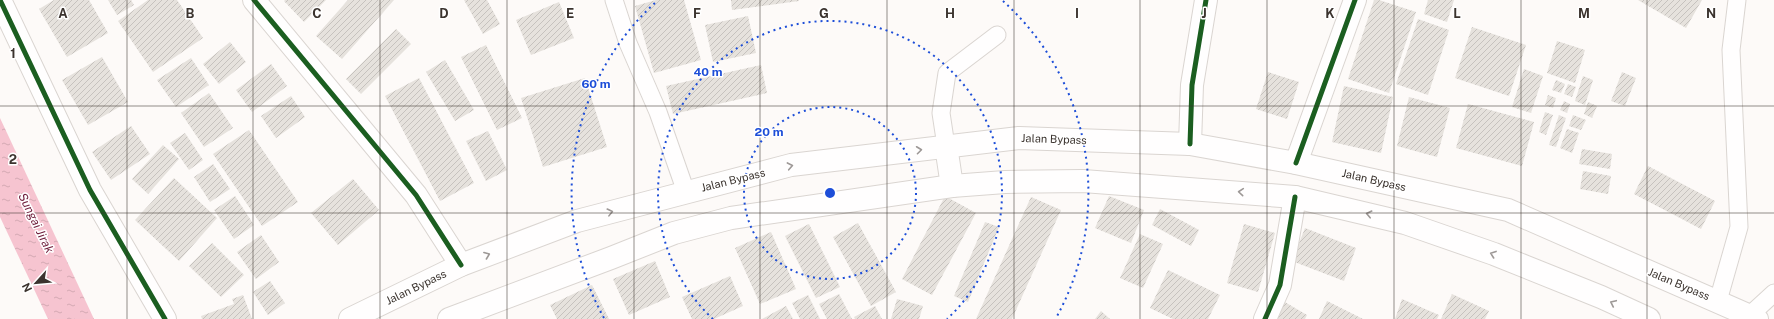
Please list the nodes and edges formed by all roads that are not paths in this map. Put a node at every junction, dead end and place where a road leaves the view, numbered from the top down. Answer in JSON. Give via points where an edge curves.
{"nodes":[{"id":1,"x":0,"y":0,"type":"edge"},
{"id":2,"x":254,"y":0,"type":"edge"},
{"id":3,"x":614,"y":0,"type":"edge"},
{"id":4,"x":1206,"y":0,"type":"edge"},
{"id":5,"x":1355,"y":0,"type":"edge"},
{"id":6,"x":1737,"y":0,"type":"edge"},
{"id":7,"x":998,"y":35,"type":"dead end"},
{"id":8,"x":1190,"y":144,"type":"junction"},
{"id":9,"x":946,"y":146,"type":"junction"},
{"id":10,"x":1296,"y":163,"type":"junction"},
{"id":11,"x":952,"y":186,"type":"junction"},
{"id":12,"x":686,"y":192,"type":"junction"},
{"id":13,"x":1295,"y":197,"type":"junction"},
{"id":14,"x":461,"y":265,"type":"junction"},
{"id":15,"x":1774,"y":293,"type":"edge"},
{"id":16,"x":1718,"y":301,"type":"junction"},
{"id":17,"x":1753,"y":317,"type":"edge"},
{"id":18,"x":165,"y":319,"type":"edge"},
{"id":19,"x":350,"y":319,"type":"edge"},
{"id":20,"x":449,"y":319,"type":"edge"},
{"id":21,"x":1265,"y":319,"type":"edge"},
{"id":22,"x":1649,"y":319,"type":"edge"}],
"edges":[{"from":1,"to":18,"type":"main road","via":[[90,190]]},
{"from":2,"to":14,"type":"main road","via":[[416,195]]},
{"from":3,"to":12,"type":"lane"},
{"from":4,"to":8,"type":"main road","via":[[1192,85]]},
{"from":5,"to":10,"type":"main road"},
{"from":6,"to":16,"type":"lane","via":[[1731,50],[1739,227]]},
{"from":7,"to":9,"type":"lane","via":[[947,73],[941,113]]},
{"from":8,"to":9,"type":"main road","name":"Jalan Bypass","via":[[1019,138]]},
{"from":8,"to":10,"type":"main road","name":"Jalan Bypass"},
{"from":9,"to":11,"type":"main road"},
{"from":12,"to":9,"type":"main road","name":"Jalan Bypass","one_way":true,"via":[[791,165]]},
{"from":10,"to":16,"type":"main road","name":"Jalan Bypass","via":[[1508,210]]},
{"from":13,"to":11,"type":"main road","one_way":true,"via":[[1083,181]]},
{"from":11,"to":20,"type":"main road","via":[[731,218],[674,233]]},
{"from":14,"to":12,"type":"main road","name":"Jalan Bypass","one_way":true,"via":[[577,220]]},
{"from":13,"to":21,"type":"main road","via":[[1280,285]]},
{"from":22,"to":13,"type":"main road","one_way":true,"via":[[1494,254],[1405,223]]},
{"from":14,"to":19,"type":"main road","name":"Jalan Bypass"},
{"from":15,"to":17,"type":"lane"},
{"from":16,"to":17,"type":"main road","name":"Jalan Bypass"}]}
